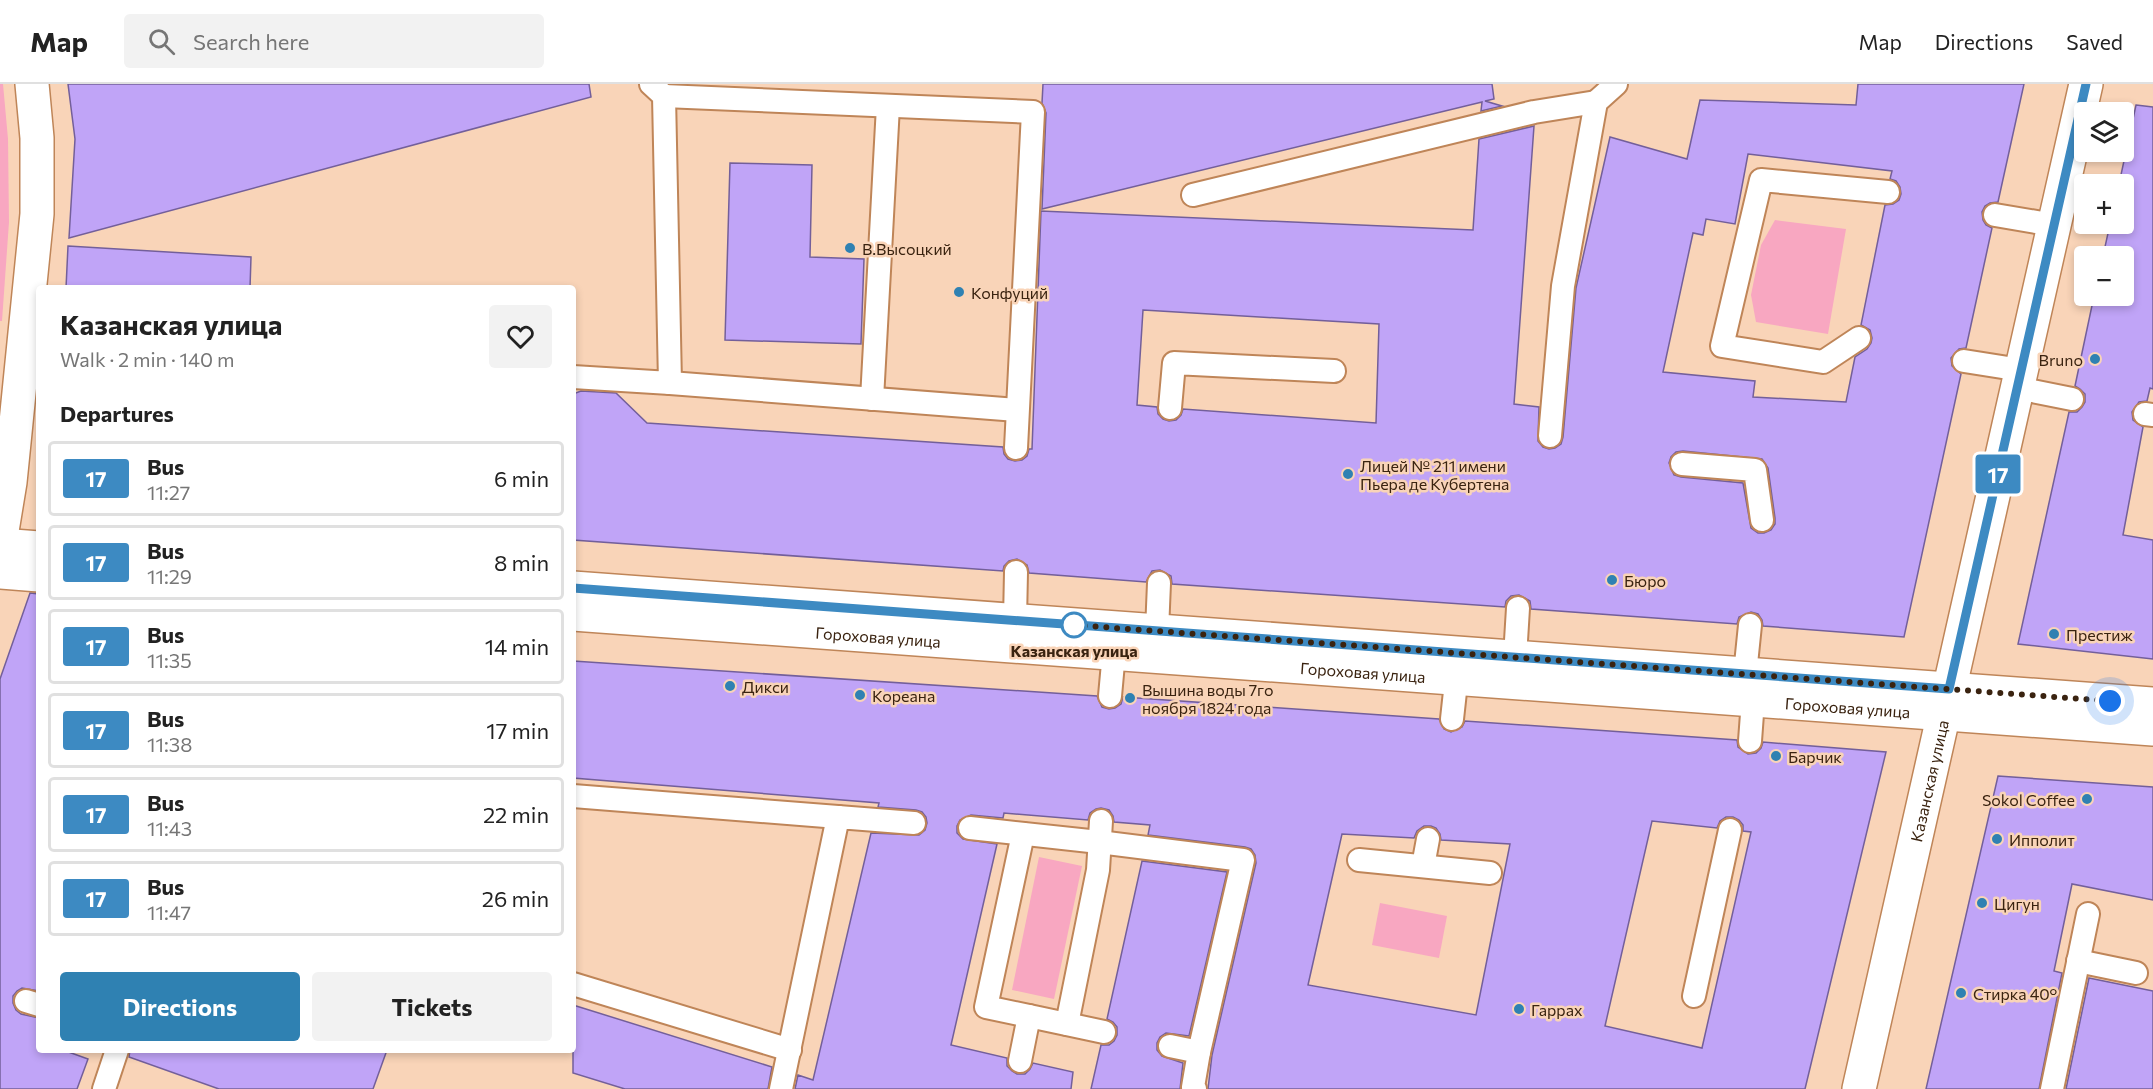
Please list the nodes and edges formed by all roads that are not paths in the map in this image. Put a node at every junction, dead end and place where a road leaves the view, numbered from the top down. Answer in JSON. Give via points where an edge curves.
{"nodes":[{"id":1,"x":32,"y":84,"type":"edge"},
{"id":2,"x":1616,"y":84,"type":"edge"},
{"id":3,"x":2086,"y":84,"type":"edge"},
{"id":4,"x":658,"y":90,"type":"edge"},
{"id":5,"x":1596,"y":102,"type":"junction"},
{"id":6,"x":888,"y":106,"type":"junction"},
{"id":7,"x":1887,"y":192,"type":"dead end"},
{"id":8,"x":1193,"y":195,"type":"dead end"},
{"id":9,"x":1995,"y":215,"type":"dead end"},
{"id":10,"x":2054,"y":225,"type":"junction"},
{"id":11,"x":1859,"y":338,"type":"dead end"},
{"id":12,"x":1964,"y":361,"type":"dead end"},
{"id":13,"x":1334,"y":370,"type":"dead end"},
{"id":14,"x":576,"y":377,"type":"edge"},
{"id":15,"x":2019,"y":379,"type":"junction"},
{"id":16,"x":670,"y":383,"type":"junction"},
{"id":17,"x":872,"y":399,"type":"junction"},
{"id":18,"x":2072,"y":399,"type":"dead end"},
{"id":19,"x":1170,"y":408,"type":"dead end"},
{"id":20,"x":1017,"y":410,"type":"junction"},
{"id":21,"x":1550,"y":436,"type":"dead end"},
{"id":22,"x":1016,"y":448,"type":"dead end"},
{"id":23,"x":1682,"y":464,"type":"dead end"},
{"id":24,"x":1762,"y":520,"type":"dead end"},
{"id":25,"x":0,"y":544,"type":"edge"},
{"id":26,"x":36,"y":548,"type":"edge"},
{"id":27,"x":1016,"y":572,"type":"dead end"},
{"id":28,"x":0,"y":573,"type":"edge"},
{"id":29,"x":36,"y":575,"type":"edge"},
{"id":30,"x":1159,"y":583,"type":"dead end"},
{"id":31,"x":576,"y":588,"type":"edge"},
{"id":32,"x":1518,"y":608,"type":"dead end"},
{"id":33,"x":576,"y":614,"type":"edge"},
{"id":34,"x":1015,"y":620,"type":"junction"},
{"id":35,"x":1750,"y":625,"type":"dead end"},
{"id":36,"x":1156,"y":631,"type":"junction"},
{"id":37,"x":1115,"y":641,"type":"junction"},
{"id":38,"x":1515,"y":657,"type":"junction"},
{"id":39,"x":1458,"y":666,"type":"junction"},
{"id":40,"x":1749,"y":687,"type":"junction"},
{"id":41,"x":1110,"y":696,"type":"dead end"},
{"id":42,"x":1946,"y":702,"type":"junction"},
{"id":43,"x":2153,"y":704,"type":"edge"},
{"id":44,"x":1452,"y":719,"type":"dead end"},
{"id":45,"x":2153,"y":729,"type":"edge"},
{"id":46,"x":1750,"y":741,"type":"dead end"},
{"id":47,"x":576,"y":796,"type":"edge"},
{"id":48,"x":838,"y":818,"type":"junction"},
{"id":49,"x":914,"y":823,"type":"dead end"},
{"id":50,"x":970,"y":828,"type":"dead end"},
{"id":51,"x":1730,"y":830,"type":"dead end"},
{"id":52,"x":1100,"y":831,"type":"junction"},
{"id":53,"x":1023,"y":834,"type":"junction"},
{"id":54,"x":1428,"y":839,"type":"dead end"},
{"id":55,"x":1359,"y":860,"type":"dead end"},
{"id":56,"x":1423,"y":867,"type":"junction"},
{"id":57,"x":1490,"y":873,"type":"dead end"},
{"id":58,"x":2088,"y":914,"type":"dead end"},
{"id":59,"x":2078,"y":961,"type":"junction"},
{"id":60,"x":2136,"y":973,"type":"dead end"},
{"id":61,"x":576,"y":985,"type":"edge"},
{"id":62,"x":1694,"y":996,"type":"dead end"},
{"id":63,"x":1029,"y":1016,"type":"junction"},
{"id":64,"x":1067,"y":1024,"type":"junction"},
{"id":65,"x":1104,"y":1032,"type":"dead end"},
{"id":66,"x":1170,"y":1046,"type":"dead end"},
{"id":67,"x":790,"y":1050,"type":"junction"},
{"id":68,"x":1199,"y":1052,"type":"junction"},
{"id":69,"x":116,"y":1053,"type":"edge"},
{"id":70,"x":1020,"y":1060,"type":"dead end"},
{"id":71,"x":104,"y":1089,"type":"edge"},
{"id":72,"x":781,"y":1089,"type":"edge"},
{"id":73,"x":1195,"y":1089,"type":"edge"},
{"id":74,"x":1859,"y":1089,"type":"edge"},
{"id":75,"x":2052,"y":1089,"type":"edge"}],
"edges":[{"from":1,"to":25,"type":"street","via":[[38,214]]},
{"from":2,"to":5,"type":"lane"},
{"from":3,"to":10,"type":"street","name":"Казанская улица"},
{"from":4,"to":6,"type":"lane"},
{"from":4,"to":16,"type":"lane"},
{"from":5,"to":8,"type":"lane","via":[[1534,112]]},
{"from":5,"to":21,"type":"lane","via":[[1563,285]]},
{"from":6,"to":17,"type":"lane"},
{"from":6,"to":20,"type":"lane","via":[[1033,112]]},
{"from":7,"to":11,"type":"lane","via":[[1761,180],[1722,346],[1823,362]]},
{"from":9,"to":10,"type":"lane"},
{"from":10,"to":15,"type":"street","name":"Казанская улица"},
{"from":12,"to":15,"type":"lane"},
{"from":13,"to":19,"type":"lane","via":[[1174,363]]},
{"from":14,"to":16,"type":"lane"},
{"from":15,"to":18,"type":"lane"},
{"from":15,"to":42,"type":"street","name":"Казанская улица"},
{"from":16,"to":17,"type":"lane"},
{"from":17,"to":20,"type":"lane"},
{"from":20,"to":22,"type":"lane"},
{"from":23,"to":24,"type":"lane","via":[[1755,470]]},
{"from":25,"to":26,"type":"street"},
{"from":27,"to":34,"type":"lane"},
{"from":28,"to":29,"type":"street"},
{"from":30,"to":36,"type":"lane"},
{"from":31,"to":34,"type":"street","name":"Гороховая улица"},
{"from":32,"to":38,"type":"lane"},
{"from":33,"to":37,"type":"street","name":"Гороховая улица"},
{"from":34,"to":37,"type":"street","name":"Гороховая улица"},
{"from":35,"to":40,"type":"lane"},
{"from":36,"to":37,"type":"street","name":"Гороховая улица"},
{"from":36,"to":39,"type":"street","name":"Гороховая улица"},
{"from":37,"to":39,"type":"street","name":"Гороховая улица"},
{"from":37,"to":41,"type":"lane"},
{"from":38,"to":39,"type":"street","name":"Гороховая улица"},
{"from":38,"to":40,"type":"street","name":"Гороховая улица"},
{"from":39,"to":40,"type":"street","name":"Гороховая улица"},
{"from":39,"to":44,"type":"lane"},
{"from":40,"to":42,"type":"street","name":"Гороховая улица"},
{"from":40,"to":46,"type":"lane"},
{"from":42,"to":43,"type":"street","name":"Гороховая улица"},
{"from":42,"to":45,"type":"street","name":"Гороховая улица"},
{"from":42,"to":74,"type":"street","name":"Казанская улица"},
{"from":47,"to":48,"type":"lane"},
{"from":48,"to":49,"type":"lane"},
{"from":48,"to":67,"type":"lane"},
{"from":50,"to":53,"type":"lane"},
{"from":51,"to":62,"type":"lane"},
{"from":52,"to":53,"type":"lane"},
{"from":52,"to":64,"type":"lane","via":[[1098,870]]},
{"from":52,"to":68,"type":"lane","via":[[1243,860]]},
{"from":53,"to":63,"type":"lane","via":[[986,1007]]},
{"from":54,"to":56,"type":"lane"},
{"from":55,"to":56,"type":"lane"},
{"from":56,"to":57,"type":"lane"},
{"from":58,"to":59,"type":"lane"},
{"from":59,"to":60,"type":"lane"},
{"from":59,"to":75,"type":"lane"},
{"from":61,"to":67,"type":"lane"},
{"from":63,"to":64,"type":"lane"},
{"from":63,"to":70,"type":"lane"},
{"from":64,"to":65,"type":"lane"},
{"from":66,"to":68,"type":"lane"},
{"from":67,"to":72,"type":"lane"},
{"from":68,"to":73,"type":"lane"},
{"from":69,"to":71,"type":"lane"}]}
